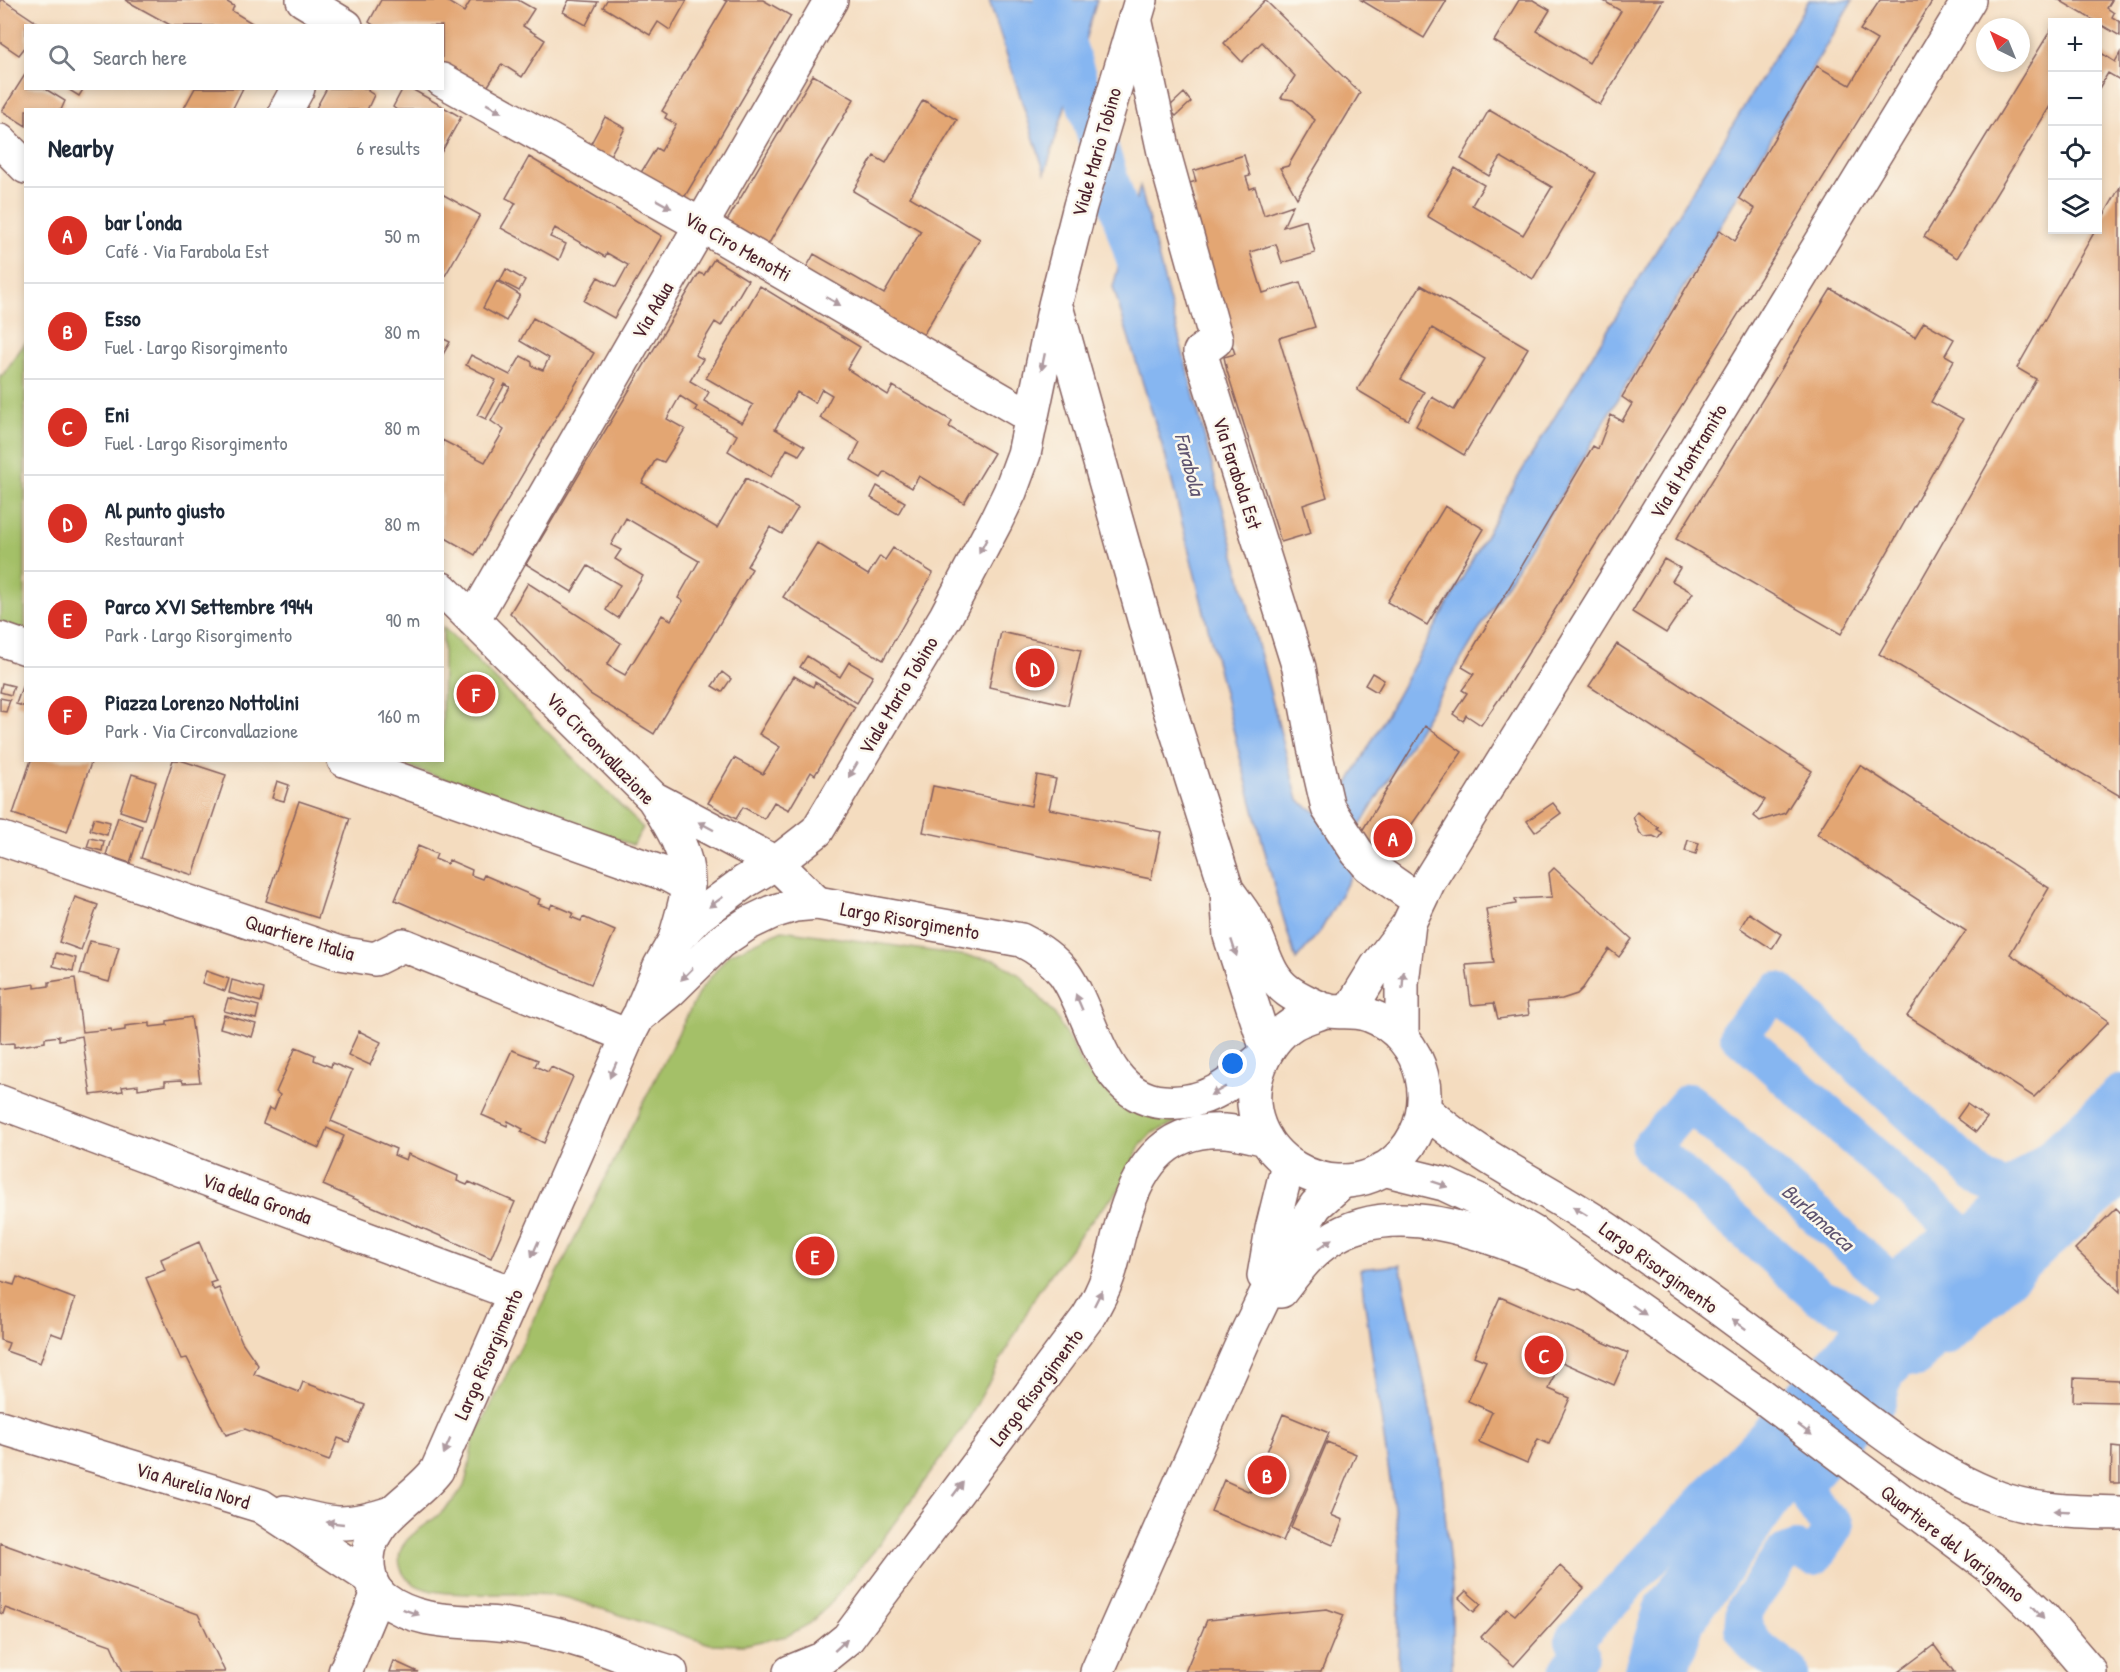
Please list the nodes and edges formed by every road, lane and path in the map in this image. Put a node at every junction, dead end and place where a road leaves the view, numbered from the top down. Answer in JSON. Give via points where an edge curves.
{"nodes":[{"id":1,"x":303,"y":0,"type":"edge"},
{"id":2,"x":831,"y":0,"type":"edge"},
{"id":3,"x":1969,"y":0,"type":"edge"},
{"id":4,"x":1138,"y":9,"type":"edge"},
{"id":5,"x":341,"y":18,"type":"edge"},
{"id":6,"x":444,"y":81,"type":"edge"},
{"id":7,"x":297,"y":90,"type":"edge"},
{"id":8,"x":287,"y":108,"type":"edge"},
{"id":9,"x":0,"y":141,"type":"edge"},
{"id":10,"x":24,"y":165,"type":"edge"},
{"id":11,"x":701,"y":225,"type":"junction"},
{"id":12,"x":1055,"y":305,"type":"junction"},
{"id":13,"x":1031,"y":417,"type":"junction"},
{"id":14,"x":444,"y":591,"type":"edge"},
{"id":15,"x":473,"y":620,"type":"junction"},
{"id":16,"x":0,"y":639,"type":"edge"},
{"id":17,"x":24,"y":647,"type":"edge"},
{"id":18,"x":350,"y":762,"type":"edge"},
{"id":19,"x":653,"y":798,"type":"junction"},
{"id":20,"x":0,"y":838,"type":"edge"},
{"id":21,"x":776,"y":863,"type":"junction"},
{"id":22,"x":688,"y":886,"type":"junction"},
{"id":23,"x":1227,"y":890,"type":"junction"},
{"id":24,"x":817,"y":903,"type":"junction"},
{"id":25,"x":1414,"y":912,"type":"junction"},
{"id":26,"x":675,"y":940,"type":"junction"},
{"id":27,"x":1338,"y":1010,"type":"junction"},
{"id":28,"x":633,"y":1027,"type":"junction"},
{"id":29,"x":1402,"y":1037,"type":"junction"},
{"id":30,"x":1266,"y":1053,"type":"junction"},
{"id":31,"x":0,"y":1102,"type":"edge"},
{"id":32,"x":1425,"y":1110,"type":"junction"},
{"id":33,"x":1266,"y":1139,"type":"junction"},
{"id":34,"x":1288,"y":1164,"type":"junction"},
{"id":35,"x":1383,"y":1169,"type":"junction"},
{"id":36,"x":1343,"y":1181,"type":"junction"},
{"id":37,"x":1591,"y":1276,"type":"junction"},
{"id":38,"x":515,"y":1294,"type":"junction"},
{"id":39,"x":1246,"y":1335,"type":"junction"},
{"id":40,"x":0,"y":1427,"type":"edge"},
{"id":41,"x":261,"y":1506,"type":"junction"},
{"id":42,"x":392,"y":1513,"type":"junction"},
{"id":43,"x":2120,"y":1514,"type":"edge"},
{"id":44,"x":374,"y":1586,"type":"junction"},
{"id":45,"x":345,"y":1672,"type":"edge"},
{"id":46,"x":671,"y":1672,"type":"edge"},
{"id":47,"x":790,"y":1672,"type":"edge"},
{"id":48,"x":1097,"y":1672,"type":"edge"},
{"id":49,"x":2090,"y":1672,"type":"edge"}],
"edges":[{"from":1,"to":5,"type":"street"},
{"from":2,"to":11,"type":"street","name":"Via Adua"},
{"from":3,"to":25,"type":"street","name":"Via di Montramito"},
{"from":4,"to":12,"type":"street","name":"Viale Mario Tobino"},
{"from":4,"to":25,"type":"street","name":"Via Farabola Est","via":[[1165,157],[1216,340],[1200,352],[1299,668],[1328,808],[1357,852]]},
{"from":6,"to":11,"type":"street","name":"Via Ciro Menotti","one_way":true},
{"from":7,"to":8,"type":"street"},
{"from":9,"to":10,"type":"street"},
{"from":11,"to":13,"type":"street","name":"Via Ciro Menotti","one_way":true},
{"from":11,"to":15,"type":"street","name":"Via Adua"},
{"from":12,"to":13,"type":"street","name":"Viale Mario Tobino","one_way":true},
{"from":12,"to":23,"type":"street","name":"Viale Mario Tobino","via":[[1168,704]]},
{"from":13,"to":21,"type":"street","name":"Viale Mario Tobino","one_way":true,"via":[[1024,454],[1010,492],[946,616],[817,831]]},
{"from":14,"to":15,"type":"street","name":"Via Circonvallazione"},
{"from":15,"to":19,"type":"street","name":"Via Circonvallazione"},
{"from":16,"to":17,"type":"street"},
{"from":18,"to":22,"type":"street","via":[[668,875]]},
{"from":21,"to":19,"type":"street","name":"Largo Risorgimento","one_way":true},
{"from":19,"to":22,"type":"street","name":"Via Circonvallazione","via":[[680,847],[687,866]]},
{"from":20,"to":28,"type":"street","name":"Quartiere Italia","via":[[340,952],[375,959],[403,945]]},
{"from":21,"to":24,"type":"street","name":"Largo Risorgimento"},
{"from":21,"to":26,"type":"street","name":"Viale Mario Tobino","one_way":true,"via":[[714,903]]},
{"from":22,"to":26,"type":"street","name":"Via Circonvallazione"},
{"from":23,"to":27,"type":"street","name":"Viale Mario Tobino","via":[[1253,927],[1272,975],[1288,991]]},
{"from":23,"to":30,"type":"street","name":"Viale Mario Tobino","one_way":true,"via":[[1230,936]]},
{"from":24,"to":28,"type":"street","name":"Largo Risorgimento","one_way":true,"via":[[772,912],[720,942]]},
{"from":30,"to":24,"type":"street","name":"Largo Risorgimento","one_way":true,"via":[[1214,1094],[1180,1103],[1148,1099],[1129,1088],[1112,1069],[1065,975],[1034,946],[1020,940]]},
{"from":25,"to":27,"type":"street","name":"Via di Montramito","via":[[1377,966]]},
{"from":29,"to":25,"type":"street","name":"Via di Montramito","one_way":true,"via":[[1402,983]]},
{"from":26,"to":28,"type":"street","name":"Viale Mario Tobino"},
{"from":27,"to":29,"type":"street","via":[[1369,1015]]},
{"from":27,"to":30,"type":"street","via":[[1294,1023]]},
{"from":28,"to":38,"type":"street","name":"Largo Risorgimento","one_way":true},
{"from":29,"to":32,"type":"street","via":[[1417,1058],[1425,1084]]},
{"from":30,"to":33,"type":"street","via":[[1256,1076],[1254,1098]]},
{"from":31,"to":38,"type":"street","name":"Via della Gronda"},
{"from":32,"to":35,"type":"street","via":[[1417,1133],[1402,1154]]},
{"from":43,"to":32,"type":"street","name":"Largo Risorgimento","one_way":true,"via":[[2027,1506],[2000,1498],[1941,1470],[1886,1435],[1605,1227],[1466,1144]]},
{"from":33,"to":34,"type":"street"},
{"from":47,"to":33,"type":"street","name":"Largo Risorgimento","one_way":true,"via":[[822,1659],[848,1638],[1088,1317],[1108,1275],[1134,1188],[1158,1150],[1181,1137],[1213,1131]]},
{"from":34,"to":36,"type":"street","via":[[1313,1177]]},
{"from":34,"to":39,"type":"street","via":[[1264,1276]]},
{"from":35,"to":36,"type":"street","via":[[1364,1178]]},
{"from":35,"to":37,"type":"street","one_way":true,"via":[[1444,1184],[1476,1199],[1534,1233]]},
{"from":36,"to":39,"type":"street","via":[[1304,1221]]},
{"from":39,"to":37,"type":"street","one_way":true,"via":[[1300,1266],[1328,1241],[1343,1232],[1387,1221],[1452,1226]]},
{"from":37,"to":49,"type":"street","name":"Quartiere del Varignano","one_way":true,"via":[[1759,1394],[1997,1572]]},
{"from":38,"to":42,"type":"street","name":"Largo Risorgimento","one_way":true,"via":[[436,1470],[416,1494]]},
{"from":39,"to":48,"type":"street"},
{"from":40,"to":41,"type":"street","name":"Via Aurelia Nord"},
{"from":42,"to":41,"type":"street","one_way":true,"via":[[335,1524]]},
{"from":41,"to":44,"type":"street","name":"Via Aurelia Nord"},
{"from":42,"to":44,"type":"street","name":"Largo Risorgimento","via":[[370,1547],[368,1567]]},
{"from":44,"to":45,"type":"street"},
{"from":44,"to":46,"type":"street","one_way":true,"via":[[396,1606],[436,1619],[508,1625],[572,1638]]}]}
